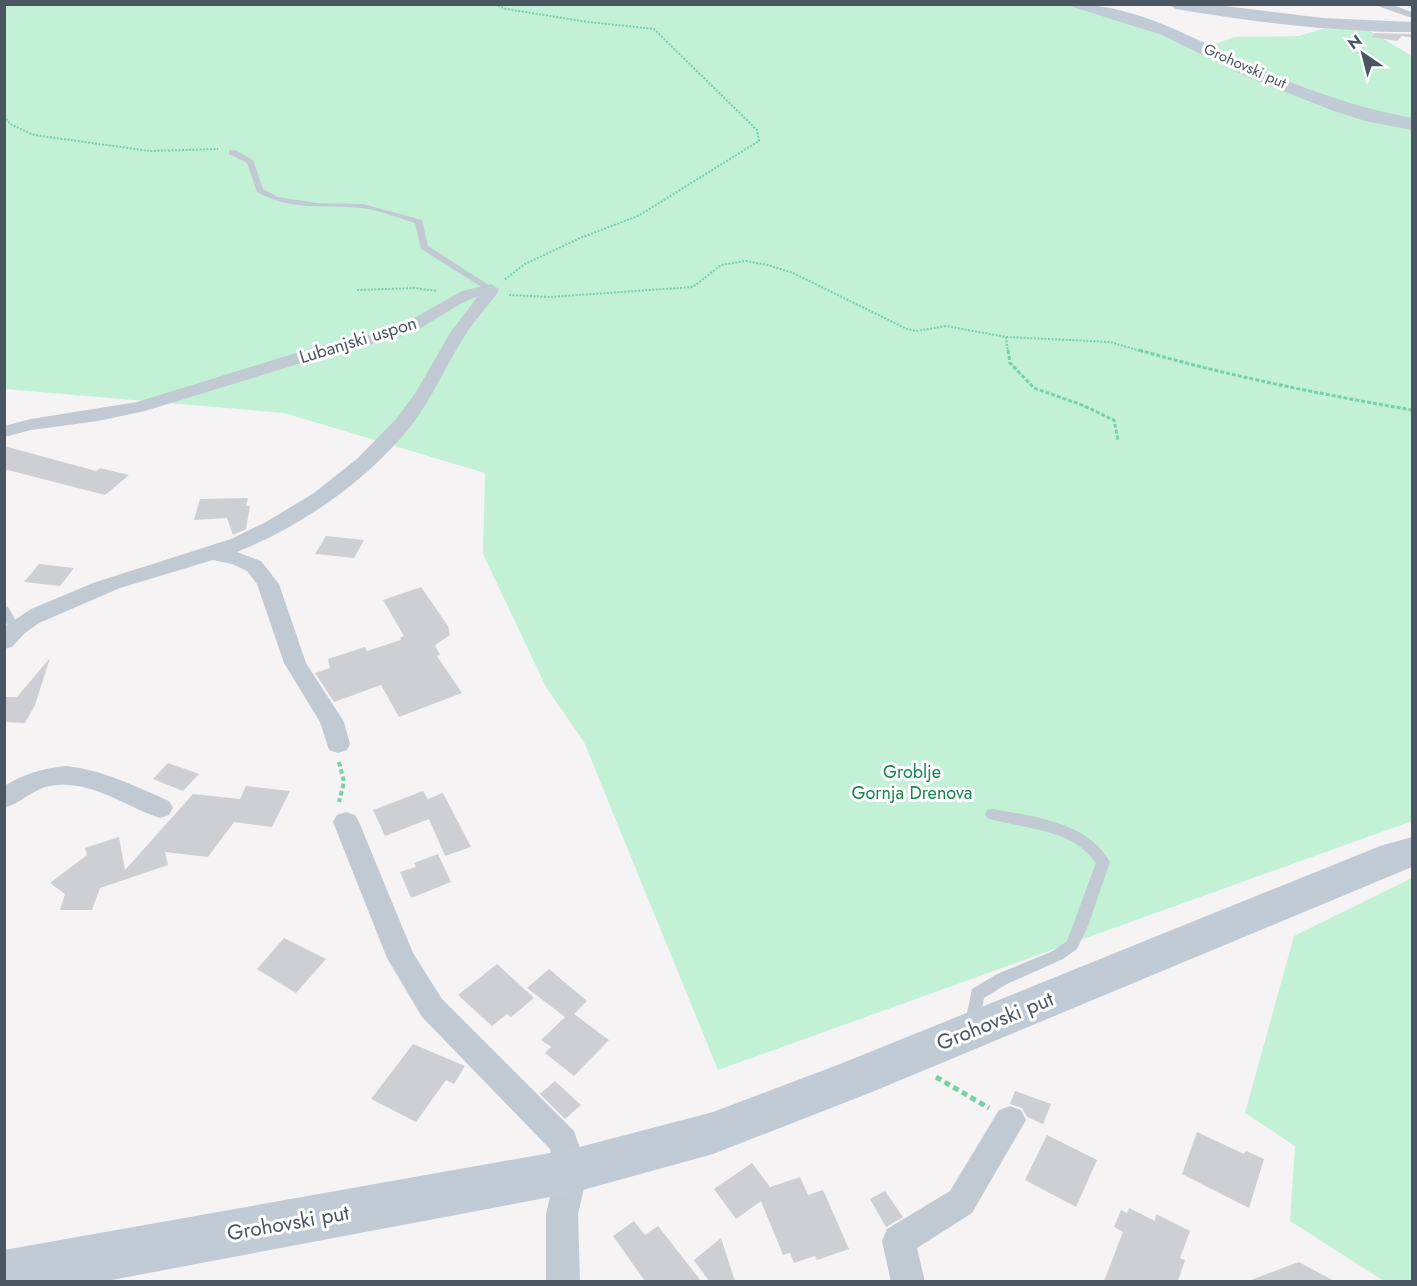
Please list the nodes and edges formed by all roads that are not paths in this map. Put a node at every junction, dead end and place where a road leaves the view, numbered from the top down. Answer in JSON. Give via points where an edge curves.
{"nodes":[{"id":1,"x":1079,"y":4,"type":"edge"},
{"id":2,"x":1176,"y":4,"type":"edge"},
{"id":3,"x":1377,"y":4,"type":"edge"},
{"id":4,"x":1413,"y":15,"type":"edge"},
{"id":5,"x":1413,"y":27,"type":"edge"},
{"id":6,"x":1413,"y":124,"type":"edge"},
{"id":7,"x":232,"y":152,"type":"road end"},
{"id":8,"x":485,"y":292,"type":"junction"},
{"id":9,"x":8,"y":430,"type":"edge"},
{"id":10,"x":214,"y":554,"type":"junction"},
{"id":11,"x":8,"y":627,"type":"edge"},
{"id":12,"x":338,"y":744,"type":"road end"},
{"id":13,"x":4,"y":799,"type":"edge"},
{"id":14,"x":159,"y":808,"type":"dead end"},
{"id":15,"x":992,"y":814,"type":"dead end"},
{"id":16,"x":346,"y":822,"type":"road end"},
{"id":17,"x":1413,"y":852,"type":"edge"},
{"id":18,"x":972,"y":1030,"type":"junction"},
{"id":19,"x":1010,"y":1120,"type":"road end"},
{"id":20,"x":572,"y":1171,"type":"junction"},
{"id":21,"x":4,"y":1275,"type":"edge"},
{"id":22,"x":563,"y":1281,"type":"edge"},
{"id":23,"x":908,"y":1281,"type":"edge"}],
"edges":[{"from":1,"to":6,"type":"main road","name":"Grohovski put","via":[[1168,31],[1249,71],[1338,106]]},
{"from":2,"to":5,"type":"main road","via":[[1325,25]]},
{"from":3,"to":4,"type":"street"},
{"from":7,"to":8,"type":"lane","via":[[250,162],[260,189],[276,199],[363,206],[419,222],[424,247]]},
{"from":8,"to":9,"type":"street","name":"Lubanjski uspon","via":[[401,331],[320,351],[141,406]]},
{"from":8,"to":10,"type":"street","via":[[420,401],[385,443],[332,491],[306,508]]},
{"from":10,"to":11,"type":"street","via":[[94,590]]},
{"from":10,"to":12,"type":"street","via":[[255,566],[271,589],[295,666],[338,730]]},
{"from":13,"to":14,"type":"street","via":[[32,783],[57,775],[103,781]]},
{"from":15,"to":18,"type":"lane","via":[[1053,828],[1097,850],[1103,862],[1072,945],[977,994]]},
{"from":16,"to":20,"type":"street","via":[[401,958],[432,1008],[563,1141]]},
{"from":17,"to":18,"type":"main road","name":"Grohovski put"},
{"from":18,"to":20,"type":"main road","name":"Grohovski put","via":[[713,1133]]},
{"from":19,"to":23,"type":"street","via":[[961,1202],[899,1241]]},
{"from":20,"to":21,"type":"main road","name":"Grohovski put"},
{"from":20,"to":22,"type":"street","via":[[562,1214]]}]}
